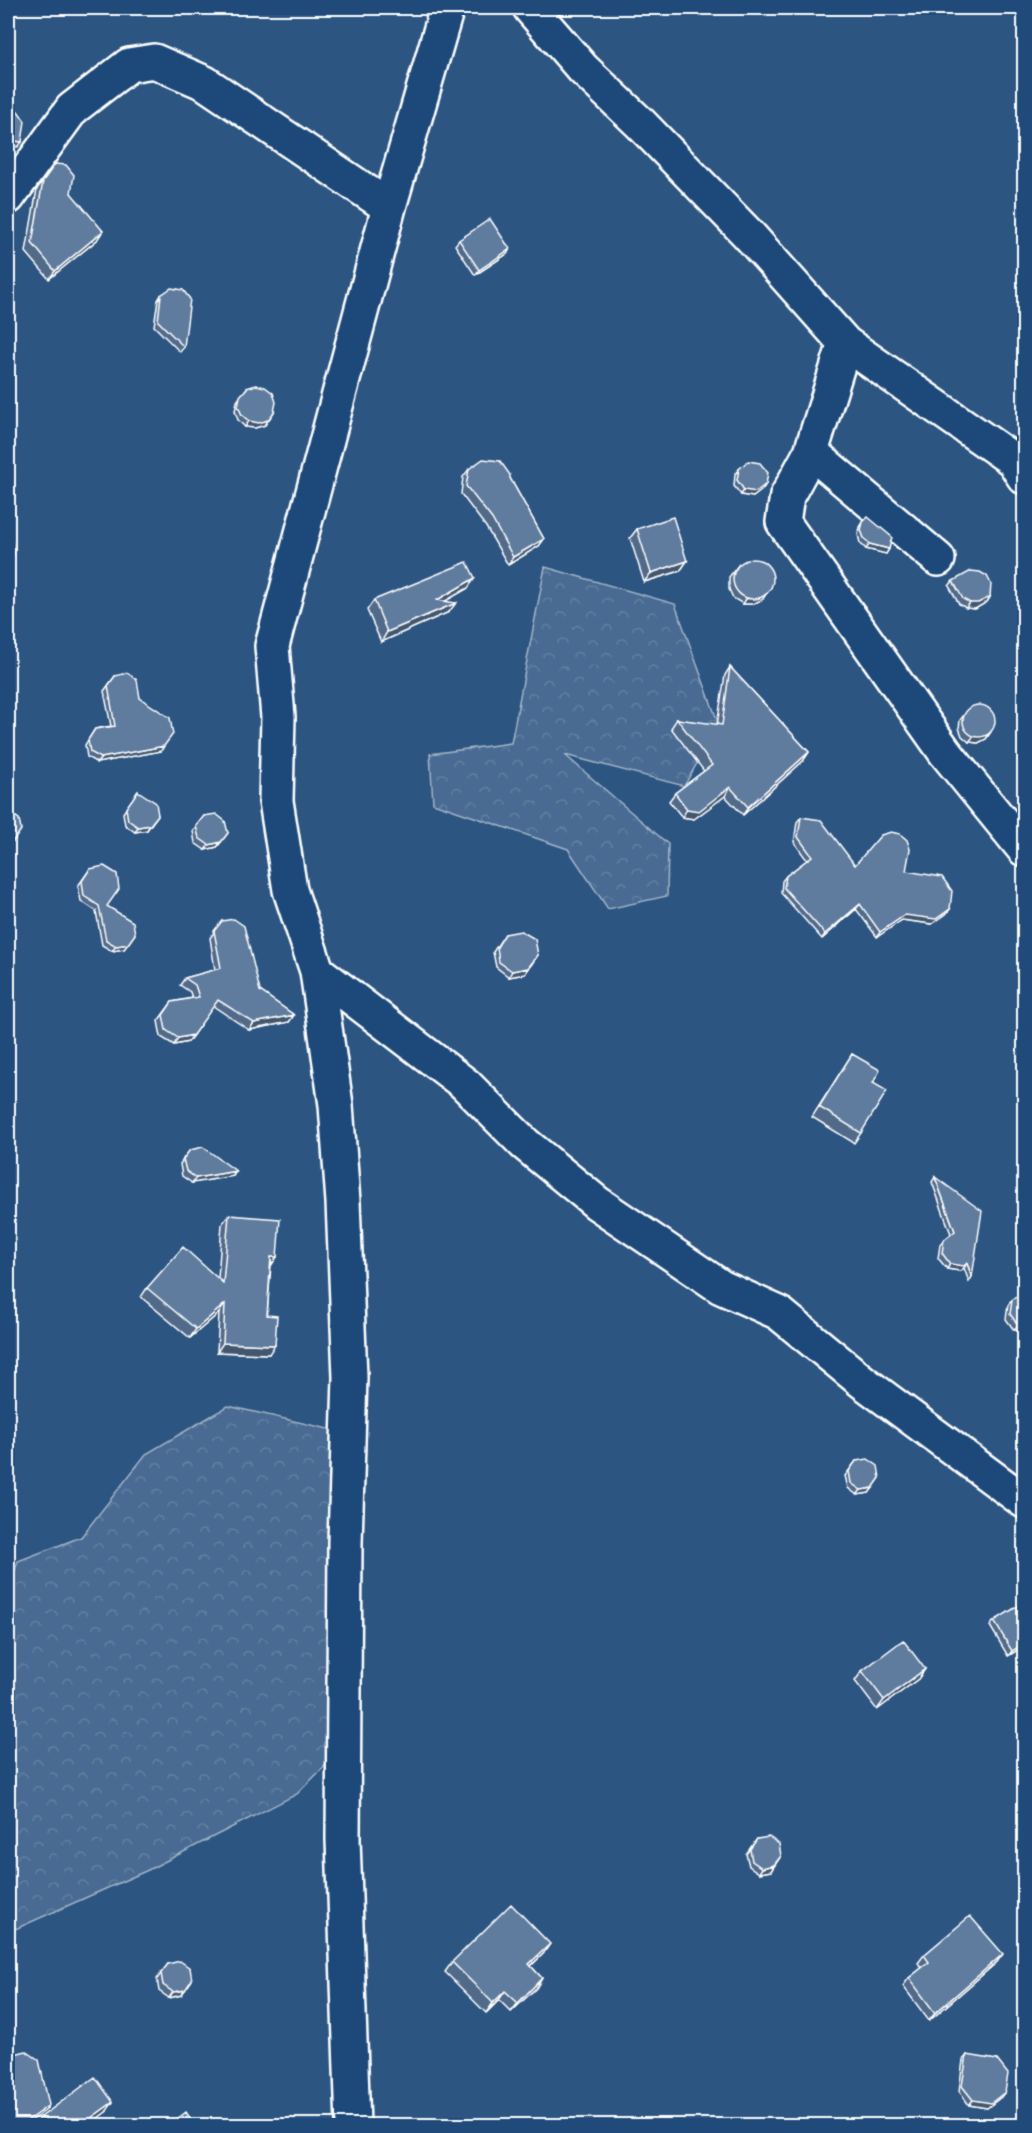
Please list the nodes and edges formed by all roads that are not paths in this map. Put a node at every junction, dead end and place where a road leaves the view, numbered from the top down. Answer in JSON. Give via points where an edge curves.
{"nodes":[{"id":1,"x":447,"y":8,"type":"edge"},
{"id":2,"x":530,"y":8,"type":"edge"},
{"id":3,"x":8,"y":197,"type":"edge"},
{"id":4,"x":389,"y":207,"type":"junction"},
{"id":5,"x":844,"y":344,"type":"junction"},
{"id":6,"x":811,"y":452,"type":"junction"},
{"id":7,"x":1024,"y":477,"type":"edge"},
{"id":8,"x":938,"y":559,"type":"dead end"},
{"id":9,"x":1024,"y":849,"type":"edge"},
{"id":10,"x":317,"y":970,"type":"junction"},
{"id":11,"x":1024,"y":1501,"type":"edge"},
{"id":12,"x":353,"y":2126,"type":"edge"}],
"edges":[{"from":1,"to":4,"type":"street"},
{"from":2,"to":5,"type":"street","via":[[583,69],[748,234]]},
{"from":3,"to":4,"type":"street","via":[[72,109],[129,64],[154,61],[205,83]]},
{"from":4,"to":10,"type":"street","via":[[272,646],[278,717],[276,801],[290,890]]},
{"from":5,"to":6,"type":"street"},
{"from":5,"to":7,"type":"street","via":[[1013,460]]},
{"from":6,"to":8,"type":"street"},
{"from":6,"to":9,"type":"street","via":[[787,496],[783,522],[945,752]]},
{"from":10,"to":11,"type":"street","via":[[465,1084],[525,1144],[597,1203],[721,1287],[779,1313],[863,1382]]},
{"from":10,"to":12,"type":"street","via":[[336,1105],[350,1377],[343,1839]]}]}
